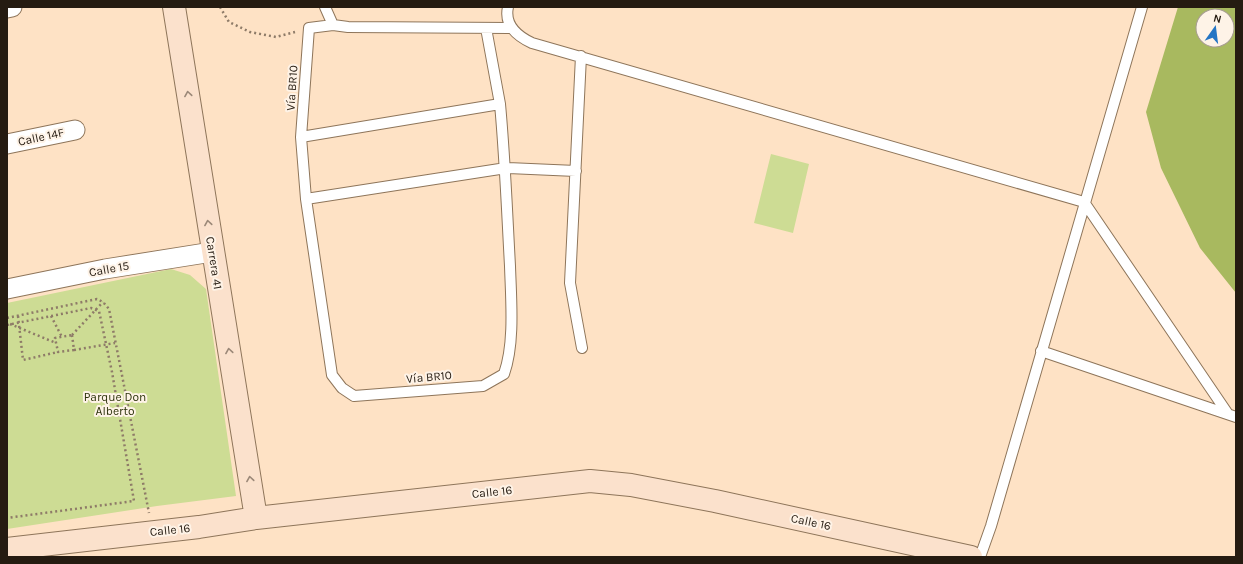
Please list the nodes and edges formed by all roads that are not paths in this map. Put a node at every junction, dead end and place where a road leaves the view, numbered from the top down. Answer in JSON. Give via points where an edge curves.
{"nodes":[{"id":1,"x":12,"y":7,"type":"edge"},
{"id":2,"x":174,"y":7,"type":"edge"},
{"id":3,"x":325,"y":7,"type":"edge"},
{"id":4,"x":508,"y":7,"type":"edge"},
{"id":5,"x":1142,"y":7,"type":"edge"},
{"id":6,"x":7,"y":8,"type":"edge"},
{"id":7,"x":333,"y":25,"type":"junction"},
{"id":8,"x":486,"y":28,"type":"junction"},
{"id":9,"x":510,"y":28,"type":"junction"},
{"id":10,"x":581,"y":56,"type":"junction"},
{"id":11,"x":500,"y":104,"type":"junction"},
{"id":12,"x":75,"y":130,"type":"dead end"},
{"id":13,"x":301,"y":137,"type":"junction"},
{"id":14,"x":7,"y":144,"type":"edge"},
{"id":15,"x":511,"y":168,"type":"junction"},
{"id":16,"x":576,"y":171,"type":"junction"},
{"id":17,"x":306,"y":199,"type":"junction"},
{"id":18,"x":1084,"y":202,"type":"junction"},
{"id":19,"x":212,"y":252,"type":"junction"},
{"id":20,"x":7,"y":289,"type":"edge"},
{"id":21,"x":582,"y":348,"type":"dead end"},
{"id":22,"x":1041,"y":351,"type":"junction"},
{"id":23,"x":1232,"y":416,"type":"edge"},
{"id":24,"x":256,"y":518,"type":"junction"},
{"id":25,"x":7,"y":549,"type":"edge"},
{"id":26,"x":972,"y":557,"type":"edge"},
{"id":27,"x":980,"y":557,"type":"edge"}],
"edges":[{"from":1,"to":6,"type":"street"},
{"from":19,"to":2,"type":"main road","name":"Carrera 41","one_way":true},
{"from":3,"to":7,"type":"lane"},
{"from":4,"to":9,"type":"lane"},
{"from":5,"to":18,"type":"lane"},
{"from":7,"to":8,"type":"lane"},
{"from":7,"to":13,"type":"lane","name":"Vía BR10","via":[[309,28]]},
{"from":8,"to":9,"type":"lane"},
{"from":8,"to":11,"type":"lane","name":"Vía BR10"},
{"from":9,"to":10,"type":"lane","via":[[532,43]]},
{"from":10,"to":16,"type":"lane"},
{"from":10,"to":18,"type":"lane"},
{"from":11,"to":13,"type":"lane"},
{"from":11,"to":15,"type":"lane","name":"Vía BR10"},
{"from":12,"to":14,"type":"street","name":"Calle 14F"},
{"from":13,"to":17,"type":"lane","name":"Vía BR10"},
{"from":15,"to":16,"type":"lane"},
{"from":15,"to":17,"type":"lane"},
{"from":15,"to":17,"type":"lane","name":"Vía BR10","via":[[509,360],[504,374],[483,386],[354,396],[342,388],[332,375]]},
{"from":16,"to":21,"type":"lane","via":[[570,283]]},
{"from":18,"to":22,"type":"lane"},
{"from":18,"to":23,"type":"lane"},
{"from":19,"to":20,"type":"street","name":"Calle 15","via":[[105,269]]},
{"from":24,"to":19,"type":"main road","name":"Carrera 41","one_way":true},
{"from":22,"to":23,"type":"lane"},
{"from":22,"to":27,"type":"lane"},
{"from":24,"to":25,"type":"main road","name":"Calle 16"},
{"from":24,"to":26,"type":"main road","name":"Calle 16","via":[[590,481],[631,485],[715,501]]}]}
